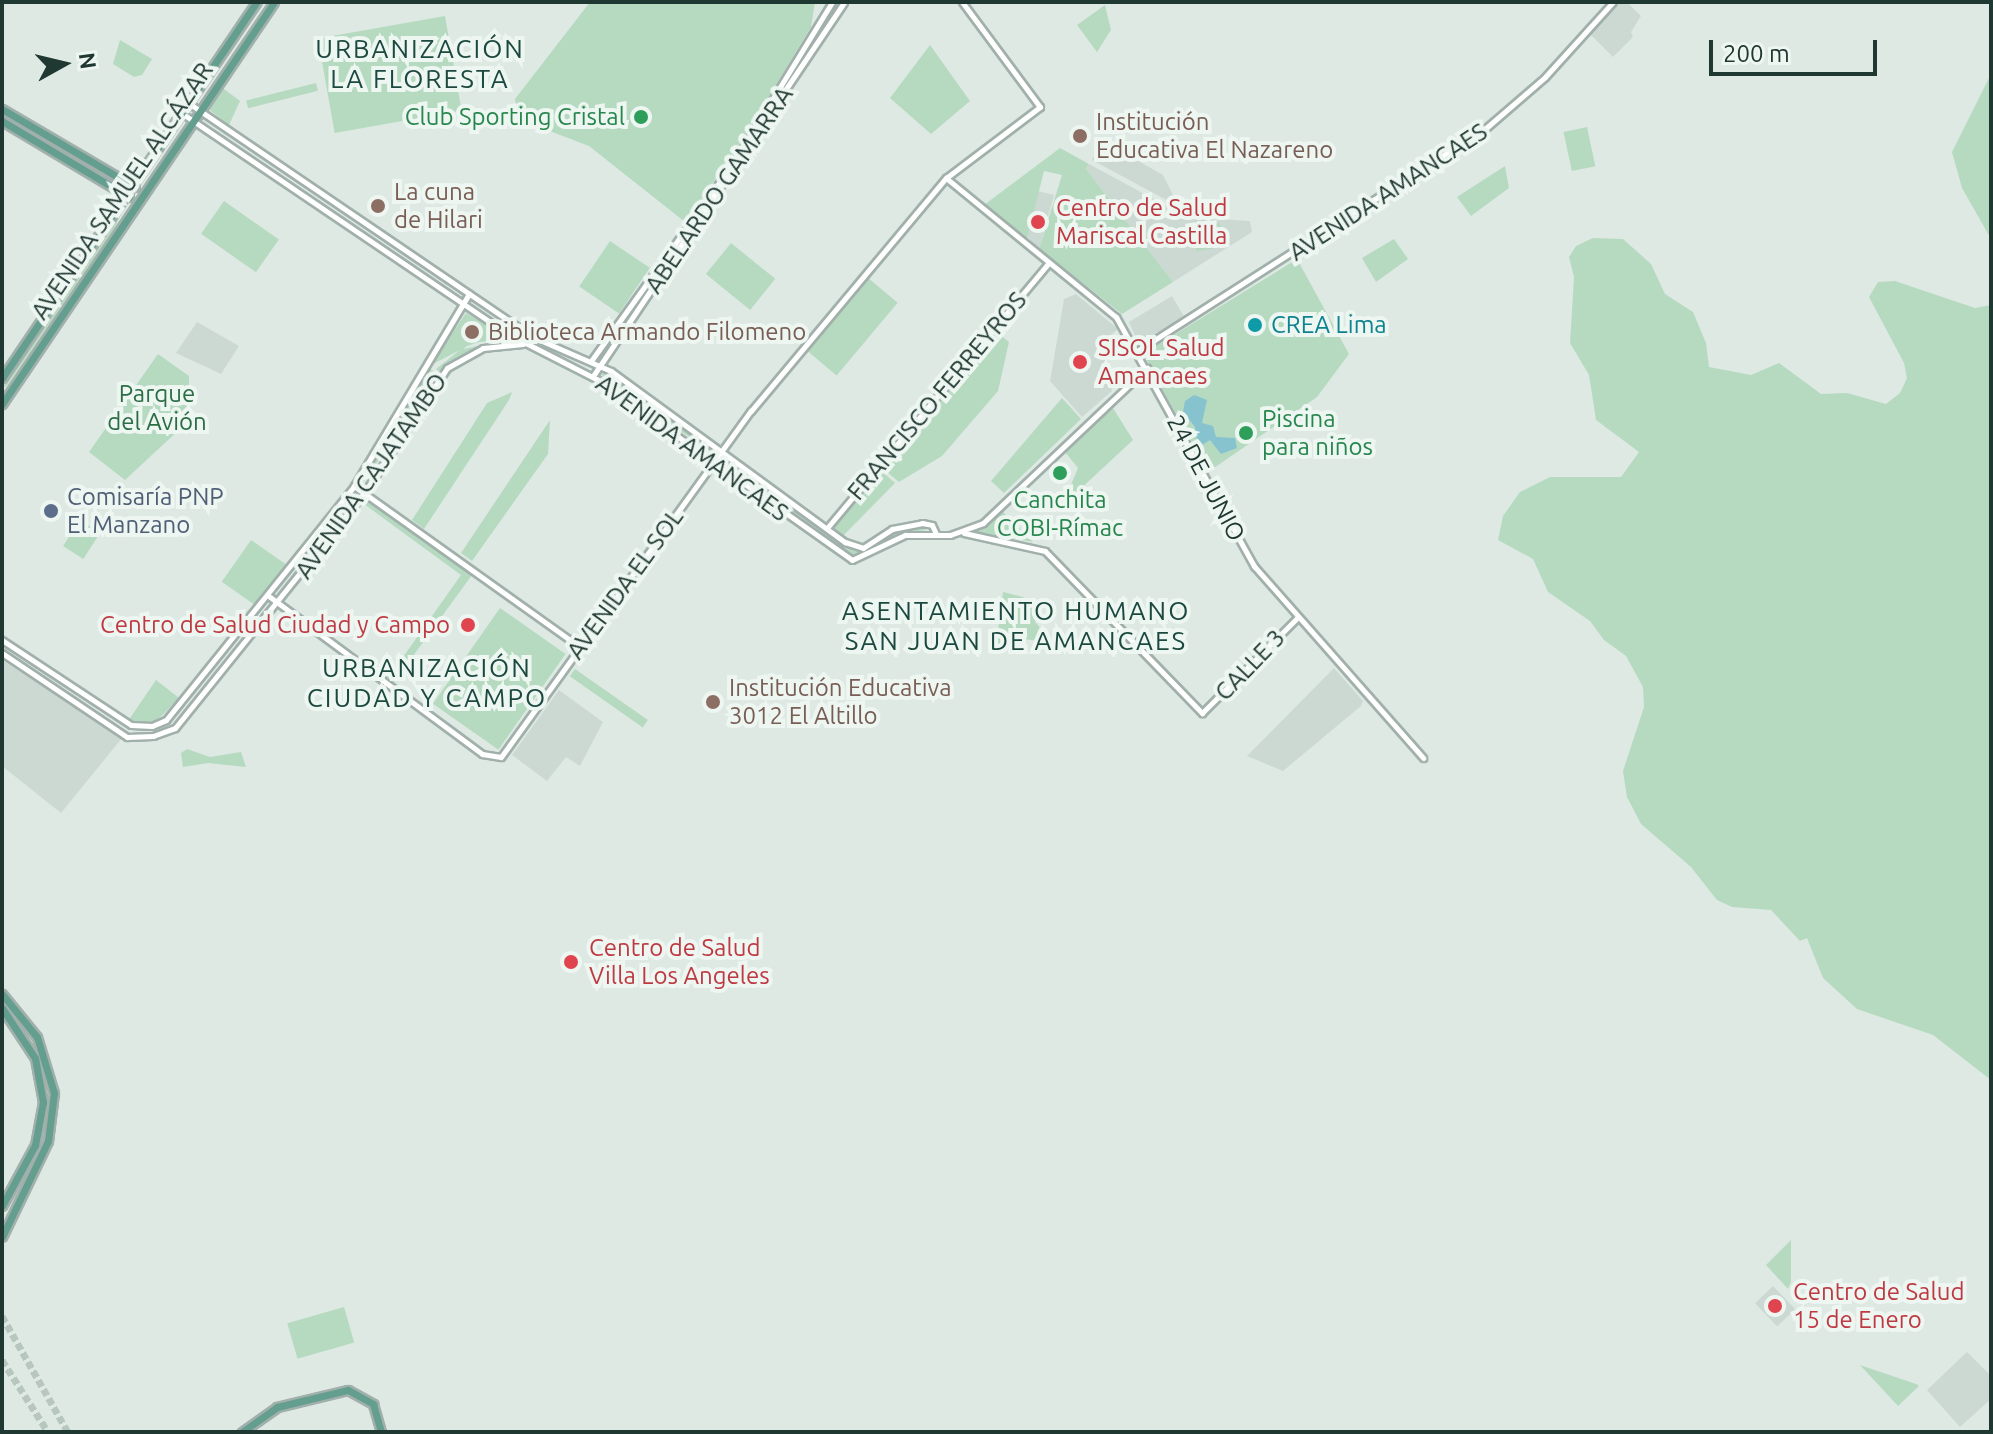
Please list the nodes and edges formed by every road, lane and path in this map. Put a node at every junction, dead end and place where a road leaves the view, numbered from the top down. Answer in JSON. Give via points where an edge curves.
{"nodes":[{"id":1,"x":257,"y":2,"type":"edge"},
{"id":2,"x":274,"y":2,"type":"edge"},
{"id":3,"x":844,"y":2,"type":"edge"},
{"id":4,"x":962,"y":2,"type":"edge"},
{"id":5,"x":1613,"y":2,"type":"edge"},
{"id":6,"x":831,"y":5,"type":"edge"},
{"id":7,"x":837,"y":13,"type":"junction"},
{"id":8,"x":190,"y":104,"type":"junction"},
{"id":9,"x":2,"y":109,"type":"edge"},
{"id":10,"x":200,"y":111,"type":"junction"},
{"id":11,"x":183,"y":114,"type":"junction"},
{"id":12,"x":2,"y":121,"type":"edge"},
{"id":13,"x":194,"y":121,"type":"junction"},
{"id":14,"x":946,"y":178,"type":"junction"},
{"id":15,"x":133,"y":186,"type":"junction"},
{"id":16,"x":143,"y":194,"type":"junction"},
{"id":17,"x":127,"y":196,"type":"junction"},
{"id":18,"x":137,"y":203,"type":"junction"},
{"id":19,"x":1048,"y":264,"type":"junction"},
{"id":20,"x":469,"y":294,"type":"junction"},
{"id":21,"x":464,"y":304,"type":"junction"},
{"id":22,"x":532,"y":346,"type":"junction"},
{"id":23,"x":1137,"y":351,"type":"junction"},
{"id":24,"x":591,"y":361,"type":"junction"},
{"id":25,"x":600,"y":364,"type":"junction"},
{"id":26,"x":1147,"y":368,"type":"junction"},
{"id":27,"x":593,"y":376,"type":"junction"},
{"id":28,"x":2,"y":378,"type":"edge"},
{"id":29,"x":2,"y":404,"type":"edge"},
{"id":30,"x":720,"y":450,"type":"junction"},
{"id":31,"x":713,"y":463,"type":"junction"},
{"id":32,"x":354,"y":486,"type":"junction"},
{"id":33,"x":364,"y":493,"type":"junction"},
{"id":34,"x":827,"y":528,"type":"junction"},
{"id":35,"x":963,"y":533,"type":"junction"},
{"id":36,"x":936,"y":534,"type":"junction"},
{"id":37,"x":270,"y":597,"type":"junction"},
{"id":38,"x":278,"y":604,"type":"junction"},
{"id":39,"x":1297,"y":618,"type":"junction"},
{"id":40,"x":2,"y":640,"type":"edge"},
{"id":41,"x":580,"y":647,"type":"junction"},
{"id":42,"x":2,"y":653,"type":"edge"},
{"id":43,"x":221,"y":655,"type":"junction"},
{"id":44,"x":229,"y":662,"type":"junction"},
{"id":45,"x":1202,"y":713,"type":"joint"},
{"id":46,"x":1423,"y":758,"type":"dead end"},
{"id":47,"x":2,"y":994,"type":"edge"},
{"id":48,"x":2,"y":1008,"type":"edge"},
{"id":49,"x":2,"y":1206,"type":"edge"},
{"id":50,"x":2,"y":1237,"type":"edge"},
{"id":51,"x":242,"y":1432,"type":"edge"},
{"id":52,"x":381,"y":1432,"type":"edge"}],
"edges":[{"from":1,"to":8,"type":"main road","name":"AVENIDA SAMUEL ALCÁZAR"},
{"from":2,"to":10,"type":"main road","name":"AVENIDA SAMUEL ALCÁZAR"},
{"from":3,"to":7,"type":"street","name":"ABELARDO GAMARRA"},
{"from":4,"to":14,"type":"street","name":"AVENIDA EL SOL","via":[[1040,107]]},
{"from":5,"to":23,"type":"street","name":"AVENIDA AMANCAES","via":[[1545,77],[1474,137]]},
{"from":6,"to":7,"type":"street"},
{"from":6,"to":24,"type":"street","name":"ABELARDO GAMARRA","via":[[734,162]]},
{"from":7,"to":25,"type":"street","name":"ABELARDO GAMARRA"},
{"from":8,"to":10,"type":"street","name":"AVENIDA AMANCAES"},
{"from":8,"to":11,"type":"main road","name":"AVENIDA SAMUEL ALCÁZAR"},
{"from":9,"to":15,"type":"main road"},
{"from":10,"to":13,"type":"main road","name":"AVENIDA SAMUEL ALCÁZAR"},
{"from":10,"to":20,"type":"street","name":"AVENIDA AMANCAES"},
{"from":11,"to":13,"type":"street","name":"AVENIDA AMANCAES"},
{"from":11,"to":15,"type":"main road","name":"AVENIDA SAMUEL ALCÁZAR"},
{"from":12,"to":17,"type":"main road"},
{"from":13,"to":16,"type":"main road","name":"AVENIDA SAMUEL ALCÁZAR"},
{"from":13,"to":21,"type":"street","name":"AVENIDA AMANCAES"},
{"from":14,"to":19,"type":"street","name":"24 DE JUNIO"},
{"from":14,"to":30,"type":"street","name":"AVENIDA EL SOL"},
{"from":15,"to":16,"type":"main road"},
{"from":15,"to":17,"type":"main road","name":"AVENIDA SAMUEL ALCÁZAR"},
{"from":16,"to":18,"type":"main road","name":"AVENIDA SAMUEL ALCÁZAR"},
{"from":17,"to":18,"type":"main road"},
{"from":17,"to":28,"type":"main road","name":"AVENIDA SAMUEL ALCÁZAR"},
{"from":18,"to":29,"type":"main road","name":"AVENIDA SAMUEL ALCÁZAR"},
{"from":19,"to":23,"type":"street","name":"24 DE JUNIO","via":[[1116,317]]},
{"from":19,"to":34,"type":"street","name":"FRANCISCO FERREYROS"},
{"from":20,"to":21,"type":"street","name":"AVENIDA CAJATAMBO"},
{"from":20,"to":24,"type":"street","name":"AVENIDA AMANCAES","via":[[533,337]]},
{"from":21,"to":22,"type":"street","name":"AVENIDA AMANCAES"},
{"from":21,"to":32,"type":"street","name":"AVENIDA CAJATAMBO"},
{"from":22,"to":27,"type":"street","name":"AVENIDA AMANCAES"},
{"from":22,"to":33,"type":"street","name":"AVENIDA CAJATAMBO","via":[[493,345],[455,362]]},
{"from":23,"to":26,"type":"street","name":"24 DE JUNIO"},
{"from":24,"to":25,"type":"street","name":"AVENIDA AMANCAES"},
{"from":25,"to":27,"type":"street","name":"ABELARDO GAMARRA"},
{"from":25,"to":30,"type":"street","name":"AVENIDA AMANCAES"},
{"from":26,"to":35,"type":"street","via":[[1002,506]]},
{"from":26,"to":39,"type":"street","name":"24 DE JUNIO","via":[[1254,566]]},
{"from":27,"to":31,"type":"street","name":"AVENIDA AMANCAES"},
{"from":30,"to":31,"type":"street","name":"AVENIDA EL SOL"},
{"from":30,"to":34,"type":"street","name":"AVENIDA AMANCAES"},
{"from":31,"to":36,"type":"street","name":"AVENIDA AMANCAES","via":[[852,560],[905,535]]},
{"from":31,"to":41,"type":"street","name":"AVENIDA EL SOL"},
{"from":32,"to":33,"type":"street"},
{"from":32,"to":37,"type":"street","name":"AVENIDA CAJATAMBO"},
{"from":33,"to":38,"type":"street","name":"AVENIDA CAJATAMBO"},
{"from":33,"to":41,"type":"street"},
{"from":34,"to":36,"type":"street","name":"AVENIDA AMANCAES","via":[[858,549],[896,528],[932,525]]},
{"from":35,"to":36,"type":"street","name":"AVENIDA AMANCAES"},
{"from":35,"to":45,"type":"street","name":"AVENIDA AMANCAES","via":[[1045,551]]},
{"from":37,"to":38,"type":"street"},
{"from":37,"to":43,"type":"street","name":"AVENIDA CAJATAMBO"},
{"from":38,"to":41,"type":"street","name":"AVENIDA EL SOL","via":[[482,754],[501,757]]},
{"from":38,"to":44,"type":"street","name":"AVENIDA CAJATAMBO"},
{"from":39,"to":45,"type":"street","name":"CALLE 3"},
{"from":39,"to":46,"type":"street","name":"24 DE JUNIO"},
{"from":40,"to":43,"type":"street","name":"AVENIDA CAJATAMBO","via":[[131,725],[166,720]]},
{"from":42,"to":44,"type":"street","name":"AVENIDA CAJATAMBO","via":[[127,737],[175,728]]},
{"from":43,"to":44,"type":"street"},
{"from":47,"to":50,"type":"main road","via":[[37,1037],[54,1093],[48,1141]]},
{"from":48,"to":49,"type":"main road","via":[[35,1058],[43,1102],[35,1145]]},
{"from":51,"to":52,"type":"main road","via":[[263,1413],[348,1390],[369,1399]]}]}
